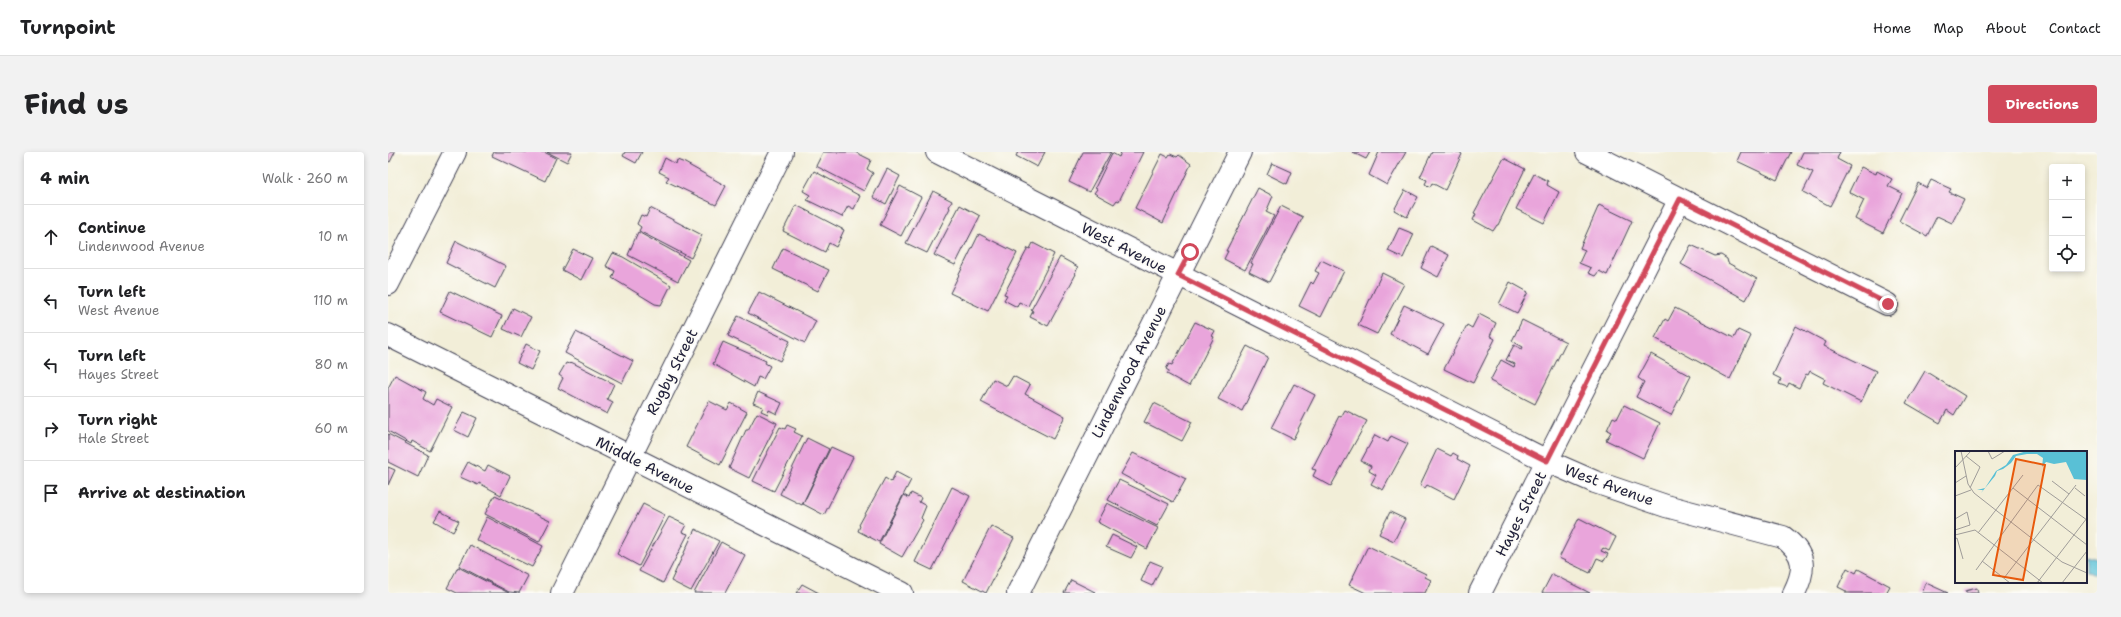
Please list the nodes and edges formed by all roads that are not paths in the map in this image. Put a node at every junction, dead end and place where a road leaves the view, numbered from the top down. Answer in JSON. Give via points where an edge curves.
{"nodes":[{"id":1,"x":455,"y":152,"type":"edge"},
{"id":2,"x":782,"y":152,"type":"edge"},
{"id":3,"x":937,"y":152,"type":"edge"},
{"id":4,"x":1240,"y":152,"type":"edge"},
{"id":5,"x":1587,"y":152,"type":"edge"},
{"id":6,"x":1680,"y":199,"type":"junction"},
{"id":7,"x":1178,"y":275,"type":"junction"},
{"id":8,"x":388,"y":284,"type":"edge"},
{"id":9,"x":1888,"y":304,"type":"dead end"},
{"id":10,"x":388,"y":335,"type":"edge"},
{"id":11,"x":629,"y":457,"type":"junction"},
{"id":12,"x":1547,"y":461,"type":"junction"},
{"id":13,"x":1802,"y":590,"type":"edge"},
{"id":14,"x":562,"y":593,"type":"edge"},
{"id":15,"x":902,"y":593,"type":"edge"},
{"id":16,"x":1018,"y":593,"type":"edge"},
{"id":17,"x":1480,"y":593,"type":"edge"}],
"edges":[{"from":1,"to":8,"type":"street"},
{"from":2,"to":11,"type":"street","name":"Rugby Street"},
{"from":3,"to":7,"type":"street","name":"West Avenue"},
{"from":4,"to":7,"type":"street","name":"Lindenwood Avenue"},
{"from":5,"to":6,"type":"street"},
{"from":6,"to":9,"type":"street"},
{"from":6,"to":12,"type":"street","name":"Hayes Street"},
{"from":7,"to":12,"type":"street","name":"West Avenue"},
{"from":7,"to":16,"type":"street","name":"Lindenwood Avenue"},
{"from":10,"to":11,"type":"street","name":"Middle Avenue"},
{"from":11,"to":14,"type":"street","name":"Rugby Street"},
{"from":11,"to":15,"type":"street","name":"Middle Avenue"},
{"from":12,"to":13,"type":"street","name":"West Avenue","via":[[1595,482],[1666,506],[1783,537],[1796,548],[1801,558]]},
{"from":12,"to":17,"type":"street","name":"Hayes Street"}]}
